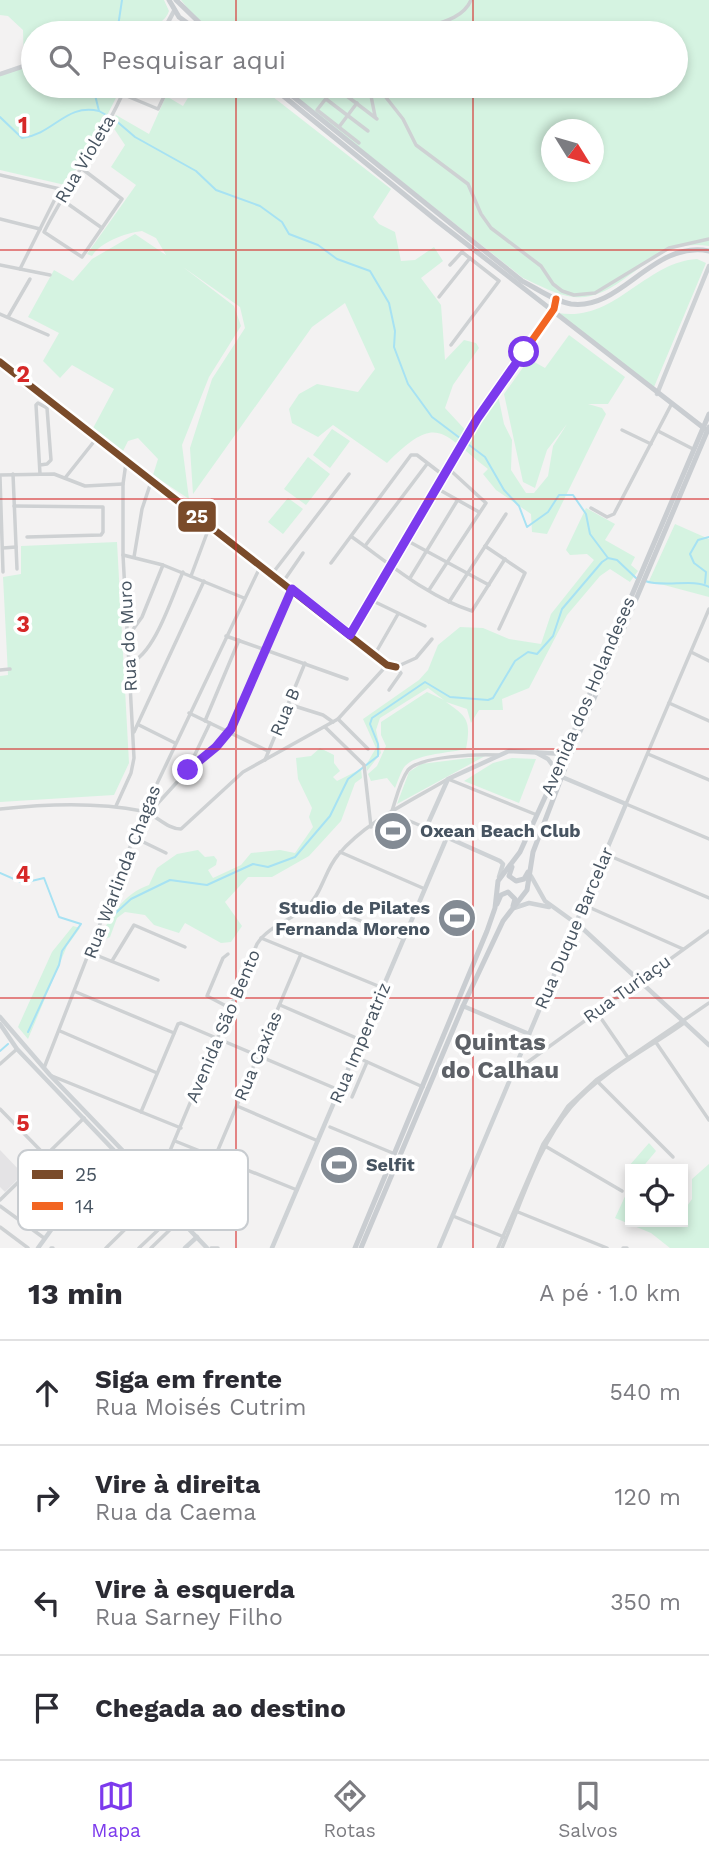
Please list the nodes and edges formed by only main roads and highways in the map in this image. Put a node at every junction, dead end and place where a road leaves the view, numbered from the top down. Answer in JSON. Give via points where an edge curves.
{"nodes":[{"id":1,"x":169,"y":0,"type":"edge"},
{"id":2,"x":176,"y":0,"type":"edge"},
{"id":3,"x":192,"y":15,"type":"junction"},
{"id":4,"x":184,"y":21,"type":"joint"},
{"id":5,"x":198,"y":21,"type":"edge"},
{"id":6,"x":286,"y":98,"type":"edge"},
{"id":7,"x":295,"y":98,"type":"edge"},
{"id":8,"x":709,"y":251,"type":"edge"},
{"id":9,"x":709,"y":414,"type":"edge"},
{"id":10,"x":707,"y":429,"type":"edge"},
{"id":11,"x":644,"y":575,"type":"junction"},
{"id":12,"x":638,"y":587,"type":"junction"},
{"id":13,"x":534,"y":848,"type":"junction"},
{"id":14,"x":520,"y":852,"type":"junction"},
{"id":15,"x":492,"y":916,"type":"junction"},
{"id":16,"x":502,"y":924,"type":"junction"},
{"id":17,"x":355,"y":1248,"type":"edge"},
{"id":18,"x":361,"y":1248,"type":"edge"}],
"edges":[{"from":1,"to":4,"type":"main road"},
{"from":2,"to":3,"type":"main road"},
{"from":3,"to":4,"type":"main road","via":[[190,21]]},
{"from":3,"to":5,"type":"main road"},
{"from":6,"to":10,"type":"main road","via":[[552,312]]},
{"from":7,"to":8,"type":"main road","via":[[522,281],[556,299],[594,302],[667,257],[687,250]]},
{"from":9,"to":10,"type":"main road","name":"Avenida dos Holandeses"},
{"from":10,"to":11,"type":"main road","name":"Avenida dos Holandeses"},
{"from":10,"to":11,"type":"main road","name":"Avenida dos Holandeses","via":[[694,450]]},
{"from":11,"to":12,"type":"main road","name":"Avenida dos Holandeses"},
{"from":12,"to":13,"type":"main road","name":"Avenida dos Holandeses"},
{"from":12,"to":14,"type":"main road","name":"Avenida dos Holandeses"},
{"from":13,"to":14,"type":"main road","via":[[526,876],[517,881],[509,873]]},
{"from":13,"to":16,"type":"main road","name":"Avenida dos Holandeses","via":[[526,892]]},
{"from":14,"to":15,"type":"main road","name":"Avenida dos Holandeses","via":[[497,883]]},
{"from":15,"to":16,"type":"main road","via":[[501,895],[512,894],[515,902]]},
{"from":15,"to":17,"type":"main road","name":"Avenida dos Holandeses"},
{"from":16,"to":18,"type":"main road","name":"Avenida dos Holandeses"}]}
